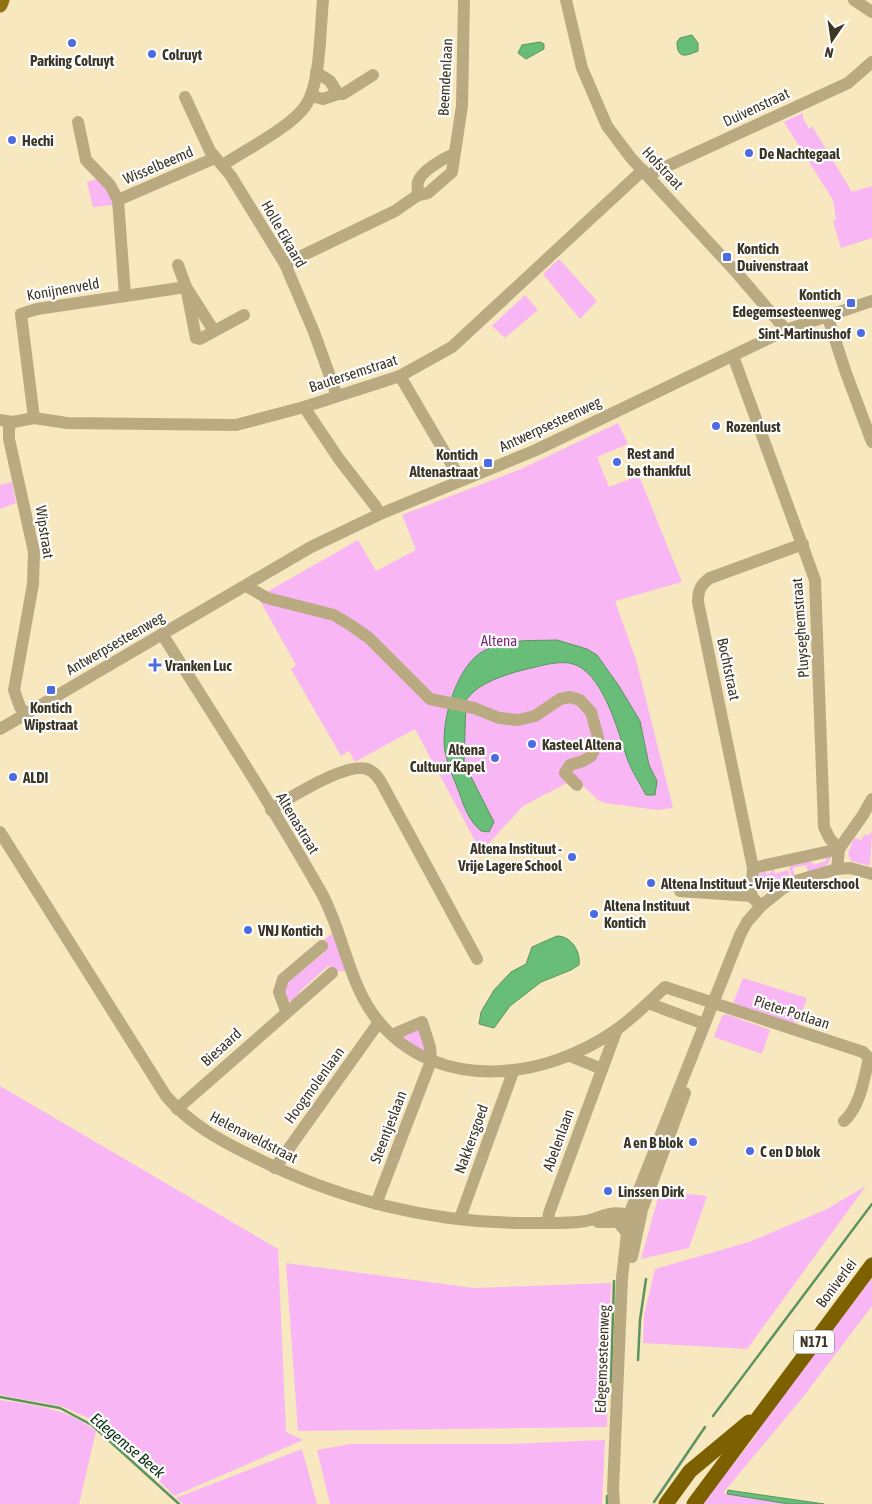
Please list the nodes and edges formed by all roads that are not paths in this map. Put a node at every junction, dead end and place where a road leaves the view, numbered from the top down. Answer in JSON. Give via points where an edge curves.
{"nodes":[{"id":1,"x":2,"y":0,"type":"edge"},
{"id":2,"x":323,"y":0,"type":"edge"},
{"id":3,"x":464,"y":0,"type":"edge"},
{"id":4,"x":566,"y":0,"type":"edge"},
{"id":5,"x":854,"y":0,"type":"edge"},
{"id":6,"x":0,"y":4,"type":"edge"},
{"id":7,"x":872,"y":12,"type":"edge"},
{"id":8,"x":872,"y":62,"type":"edge"},
{"id":9,"x":316,"y":72,"type":"junction"},
{"id":10,"x":373,"y":75,"type":"dead end"},
{"id":11,"x":338,"y":94,"type":"junction"},
{"id":12,"x":310,"y":96,"type":"junction"},
{"id":13,"x":185,"y":97,"type":"dead end"},
{"id":14,"x":78,"y":122,"type":"dead end"},
{"id":15,"x":219,"y":161,"type":"junction"},
{"id":16,"x":645,"y":173,"type":"junction"},
{"id":17,"x":118,"y":200,"type":"junction"},
{"id":18,"x":285,"y":264,"type":"junction"},
{"id":19,"x":178,"y":265,"type":"dead end"},
{"id":20,"x":186,"y":287,"type":"junction"},
{"id":21,"x":125,"y":295,"type":"junction"},
{"id":22,"x":872,"y":301,"type":"edge"},
{"id":23,"x":827,"y":314,"type":"junction"},
{"id":24,"x":244,"y":315,"type":"dead end"},
{"id":25,"x":786,"y":330,"type":"junction"},
{"id":26,"x":214,"y":331,"type":"junction"},
{"id":27,"x":733,"y":356,"type":"junction"},
{"id":28,"x":400,"y":376,"type":"junction"},
{"id":29,"x":337,"y":396,"type":"junction"},
{"id":30,"x":304,"y":406,"type":"junction"},
{"id":31,"x":34,"y":418,"type":"junction"},
{"id":32,"x":6,"y":421,"type":"edge"},
{"id":33,"x":871,"y":438,"type":"edge"},
{"id":34,"x":458,"y":475,"type":"dead end"},
{"id":35,"x":376,"y":507,"type":"dead end"},
{"id":36,"x":803,"y":544,"type":"junction"},
{"id":37,"x":246,"y":586,"type":"junction"},
{"id":38,"x":162,"y":634,"type":"junction"},
{"id":39,"x":22,"y":711,"type":"junction"},
{"id":40,"x":0,"y":729,"type":"edge"},
{"id":41,"x":577,"y":785,"type":"dead end"},
{"id":42,"x":872,"y":799,"type":"edge"},
{"id":43,"x":271,"y":810,"type":"junction"},
{"id":44,"x":0,"y":832,"type":"edge"},
{"id":45,"x":839,"y":848,"type":"junction"},
{"id":46,"x":753,"y":868,"type":"junction"},
{"id":47,"x":837,"y":869,"type":"junction"},
{"id":48,"x":872,"y":874,"type":"edge"},
{"id":49,"x":679,"y":885,"type":"dead end"},
{"id":50,"x":751,"y":896,"type":"junction"},
{"id":51,"x":761,"y":906,"type":"junction"},
{"id":52,"x":322,"y":946,"type":"dead end"},
{"id":53,"x":477,"y":958,"type":"dead end"},
{"id":54,"x":332,"y":973,"type":"dead end"},
{"id":55,"x":648,"y":1003,"type":"junction"},
{"id":56,"x":712,"y":1003,"type":"junction"},
{"id":57,"x":286,"y":1011,"type":"junction"},
{"id":58,"x":379,"y":1022,"type":"junction"},
{"id":59,"x":704,"y":1024,"type":"junction"},
{"id":60,"x":617,"y":1030,"type":"junction"},
{"id":61,"x":392,"y":1035,"type":"junction"},
{"id":62,"x":692,"y":1054,"type":"junction"},
{"id":63,"x":570,"y":1056,"type":"junction"},
{"id":64,"x":431,"y":1061,"type":"junction"},
{"id":65,"x":869,"y":1062,"type":"edge"},
{"id":66,"x":602,"y":1069,"type":"junction"},
{"id":67,"x":513,"y":1072,"type":"junction"},
{"id":68,"x":177,"y":1108,"type":"junction"},
{"id":69,"x":844,"y":1121,"type":"dead end"},
{"id":70,"x":275,"y":1168,"type":"junction"},
{"id":71,"x":376,"y":1204,"type":"junction"},
{"id":72,"x":629,"y":1215,"type":"junction"},
{"id":73,"x":460,"y":1218,"type":"junction"},
{"id":74,"x":586,"y":1221,"type":"junction"},
{"id":75,"x":548,"y":1222,"type":"junction"},
{"id":76,"x":632,"y":1233,"type":"junction"},
{"id":77,"x":627,"y":1265,"type":"junction"},
{"id":78,"x":872,"y":1265,"type":"edge"},
{"id":79,"x":756,"y":1418,"type":"junction"},
{"id":80,"x":614,"y":1504,"type":"edge"},
{"id":81,"x":621,"y":1504,"type":"edge"},
{"id":82,"x":666,"y":1504,"type":"edge"},
{"id":83,"x":694,"y":1504,"type":"edge"}],
"edges":[{"from":1,"to":6,"type":"main road"},
{"from":2,"to":9,"type":"street"},
{"from":3,"to":18,"type":"street","name":"Beemdenlaan","via":[[462,106],[450,174],[430,192],[418,195],[395,211]]},
{"from":4,"to":16,"type":"street","name":"Hofstraat","via":[[582,68],[597,105],[607,126]]},
{"from":5,"to":7,"type":"street"},
{"from":8,"to":16,"type":"street","name":"Duivenstraat","via":[[848,83]]},
{"from":9,"to":11,"type":"street","via":[[330,81]]},
{"from":9,"to":12,"type":"street"},
{"from":10,"to":11,"type":"street"},
{"from":11,"to":12,"type":"street","via":[[323,100]]},
{"from":12,"to":15,"type":"street","name":"Wisselbeemd","via":[[291,121]]},
{"from":13,"to":15,"type":"street","name":"Holle Eikaard"},
{"from":14,"to":17,"type":"street","via":[[86,160],[110,185]]},
{"from":15,"to":17,"type":"street","name":"Wisselbeemd"},
{"from":15,"to":18,"type":"street","name":"Holle Eikaard"},
{"from":16,"to":25,"type":"street","name":"Hofstraat"},
{"from":16,"to":28,"type":"street","name":"Bautersemstraat","via":[[452,346]]},
{"from":17,"to":21,"type":"street","name":"Wisselbeemd"},
{"from":18,"to":29,"type":"street","name":"Holle Eikaard"},
{"from":19,"to":20,"type":"street"},
{"from":20,"to":21,"type":"street","name":"Konijnenveld"},
{"from":20,"to":26,"type":"street"},
{"from":20,"to":26,"type":"street","via":[[194,335],[200,339]]},
{"from":21,"to":31,"type":"street","name":"Konijnenveld","via":[[21,314]]},
{"from":22,"to":23,"type":"street","name":"Antwerpsesteenweg"},
{"from":23,"to":25,"type":"street","name":"Antwerpsesteenweg"},
{"from":23,"to":33,"type":"street"},
{"from":24,"to":26,"type":"street"},
{"from":25,"to":27,"type":"street","name":"Antwerpsesteenweg"},
{"from":27,"to":36,"type":"street","name":"Pluyseghemstraat"},
{"from":27,"to":37,"type":"street","name":"Antwerpsesteenweg","via":[[536,450],[371,518],[311,547]]},
{"from":28,"to":29,"type":"street","name":"Bautersemstraat"},
{"from":28,"to":34,"type":"street"},
{"from":29,"to":30,"type":"street","name":"Bautersemstraat"},
{"from":30,"to":31,"type":"street","name":"Bautersemstraat","via":[[225,426],[66,423]]},
{"from":30,"to":35,"type":"street"},
{"from":31,"to":32,"type":"street","name":"Bautersemstraat"},
{"from":32,"to":39,"type":"street","name":"Wipstraat","via":[[34,552],[33,584],[14,690]]},
{"from":36,"to":45,"type":"street","name":"Pluyseghemstraat","via":[[816,590],[824,827]]},
{"from":36,"to":46,"type":"street","name":"Bochtstraat","via":[[710,578],[698,592]]},
{"from":37,"to":38,"type":"street","name":"Antwerpsesteenweg"},
{"from":37,"to":41,"type":"street","via":[[267,598],[334,615],[352,626],[369,638],[430,699],[518,720],[535,716],[565,697],[575,697],[585,703],[598,737],[591,756],[584,762],[570,765],[565,773]]},
{"from":38,"to":39,"type":"street","name":"Antwerpsesteenweg"},
{"from":38,"to":43,"type":"street","name":"Altenastraat"},
{"from":39,"to":40,"type":"street","name":"Antwerpsesteenweg"},
{"from":42,"to":45,"type":"street"},
{"from":43,"to":53,"type":"street","via":[[322,779],[361,768],[373,772]]},
{"from":43,"to":58,"type":"street","name":"Altenastraat","via":[[322,894],[357,981]]},
{"from":44,"to":68,"type":"street","name":"Helenaveldstraat","via":[[166,1096]]},
{"from":45,"to":46,"type":"street"},
{"from":45,"to":47,"type":"street"},
{"from":46,"to":50,"type":"street"},
{"from":47,"to":48,"type":"street","via":[[850,868]]},
{"from":47,"to":51,"type":"street","name":"Edegemsesteenweg","via":[[799,880]]},
{"from":49,"to":50,"type":"street","via":[[680,891]]},
{"from":50,"to":51,"type":"street"},
{"from":51,"to":56,"type":"street","name":"Edegemsesteenweg","via":[[741,931]]},
{"from":52,"to":57,"type":"street","via":[[283,979],[279,992]]},
{"from":54,"to":57,"type":"street","name":"Biesaard"},
{"from":55,"to":56,"type":"street","name":"Altenastraat","via":[[665,987]]},
{"from":55,"to":59,"type":"street"},
{"from":55,"to":60,"type":"street","name":"Altenastraat"},
{"from":56,"to":59,"type":"street","name":"Edegemsesteenweg"},
{"from":56,"to":65,"type":"street","name":"Pieter Potlaan"},
{"from":57,"to":68,"type":"street","name":"Biesaard"},
{"from":58,"to":61,"type":"street","name":"Altenastraat"},
{"from":58,"to":70,"type":"street","name":"Hoogmolenlaan"},
{"from":59,"to":62,"type":"street","name":"Edegemsesteenweg"},
{"from":60,"to":63,"type":"street","name":"Altenastraat"},
{"from":60,"to":66,"type":"street","name":"Abelenlaan"},
{"from":61,"to":64,"type":"street","name":"Altenastraat"},
{"from":61,"to":64,"type":"street","via":[[422,1022]]},
{"from":62,"to":72,"type":"street","name":"Edegemsesteenweg"},
{"from":62,"to":76,"type":"street","name":"Edegemsesteenweg","via":[[688,1085]]},
{"from":63,"to":66,"type":"street"},
{"from":63,"to":67,"type":"street","name":"Altenastraat"},
{"from":64,"to":67,"type":"street","name":"Altenastraat","via":[[467,1071]]},
{"from":64,"to":71,"type":"street","name":"Steentjeslaan"},
{"from":65,"to":69,"type":"street","name":"Pieter Potlaan","via":[[852,1114]]},
{"from":66,"to":75,"type":"street","name":"Abelenlaan"},
{"from":67,"to":73,"type":"street","name":"Nakkersgoed"},
{"from":68,"to":70,"type":"street","name":"Helenaveldstraat","via":[[212,1136]]},
{"from":70,"to":71,"type":"street","name":"Helenaveldstraat","via":[[323,1188]]},
{"from":71,"to":73,"type":"street","name":"Helenaveldstraat","via":[[413,1213]]},
{"from":72,"to":74,"type":"street","name":"Helenaveldstraat","via":[[616,1212]]},
{"from":72,"to":76,"type":"street","via":[[634,1220]]},
{"from":73,"to":75,"type":"street","name":"Helenaveldstraat"},
{"from":74,"to":75,"type":"street","name":"Helenaveldstraat"},
{"from":74,"to":76,"type":"street","name":"Helenaveldstraat","via":[[618,1222]]},
{"from":76,"to":77,"type":"street","name":"Edegemsesteenweg"},
{"from":77,"to":80,"type":"street","name":"Edegemsesteenweg"},
{"from":77,"to":81,"type":"street","name":"Edegemsesteenweg"},
{"from":78,"to":79,"type":"highway","name":"Boniverlei","number":"N171"},
{"from":79,"to":82,"type":"highway","name":"Boniverlei","number":"N171","via":[[690,1471]]},
{"from":79,"to":83,"type":"highway","name":"Boniverlei","number":"N171"}]}
